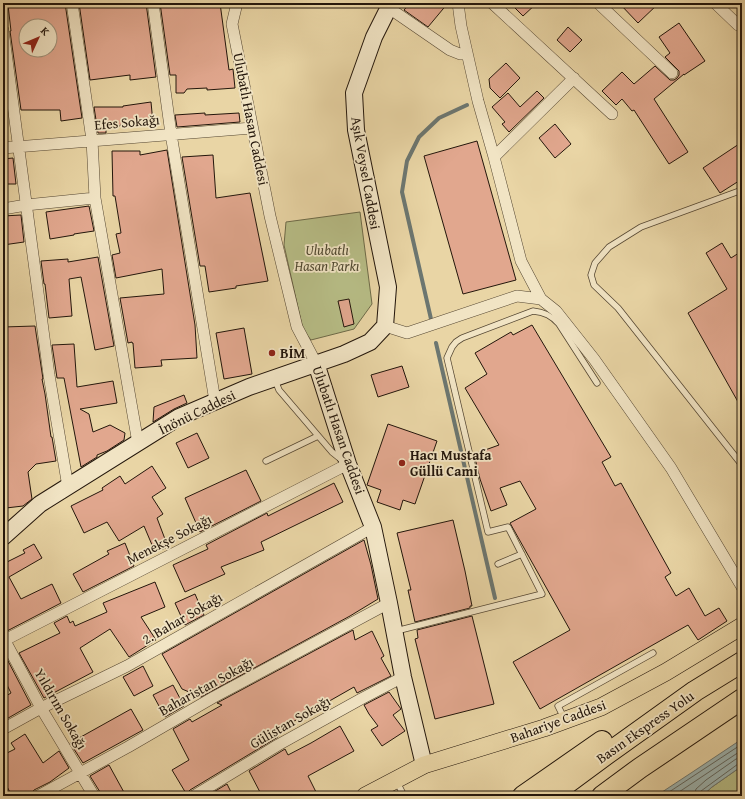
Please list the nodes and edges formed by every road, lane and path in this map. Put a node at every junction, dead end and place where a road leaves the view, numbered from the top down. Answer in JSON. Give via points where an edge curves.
{"nodes":[{"id":1,"x":72,"y":3,"type":"edge"},
{"id":2,"x":153,"y":3,"type":"edge"},
{"id":3,"x":237,"y":3,"type":"edge"},
{"id":4,"x":458,"y":3,"type":"edge"},
{"id":5,"x":492,"y":3,"type":"edge"},
{"id":6,"x":598,"y":3,"type":"edge"},
{"id":7,"x":715,"y":3,"type":"edge"},
{"id":8,"x":390,"y":5,"type":"edge"},
{"id":9,"x":738,"y":25,"type":"dead end"},
{"id":10,"x":3,"y":30,"type":"edge"},
{"id":11,"x":467,"y":54,"type":"junction"},
{"id":12,"x":672,"y":73,"type":"dead end"},
{"id":13,"x":574,"y":78,"type":"junction"},
{"id":14,"x":612,"y":114,"type":"dead end"},
{"id":15,"x":252,"y":128,"type":"junction"},
{"id":16,"x":171,"y":134,"type":"junction"},
{"id":17,"x":92,"y":140,"type":"junction"},
{"id":18,"x":19,"y":146,"type":"junction"},
{"id":19,"x":3,"y":148,"type":"edge"},
{"id":20,"x":494,"y":157,"type":"junction"},
{"id":21,"x":742,"y":190,"type":"edge"},
{"id":22,"x":96,"y":198,"type":"junction"},
{"id":23,"x":26,"y":205,"type":"junction"},
{"id":24,"x":3,"y":209,"type":"edge"},
{"id":25,"x":541,"y":299,"type":"junction"},
{"id":26,"x":385,"y":326,"type":"junction"},
{"id":27,"x":316,"y":363,"type":"junction"},
{"id":28,"x":274,"y":378,"type":"junction"},
{"id":29,"x":597,"y":384,"type":"dead end"},
{"id":30,"x":215,"y":401,"type":"junction"},
{"id":31,"x":318,"y":436,"type":"junction"},
{"id":32,"x":138,"y":443,"type":"junction"},
{"id":33,"x":266,"y":462,"type":"dead end"},
{"id":34,"x":348,"y":464,"type":"junction"},
{"id":35,"x":742,"y":465,"type":"edge"},
{"id":36,"x":68,"y":487,"type":"junction"},
{"id":37,"x":373,"y":527,"type":"junction"},
{"id":38,"x":3,"y":536,"type":"edge"},
{"id":39,"x":522,"y":554,"type":"junction"},
{"id":40,"x":498,"y":564,"type":"dead end"},
{"id":41,"x":742,"y":587,"type":"edge"},
{"id":42,"x":389,"y":603,"type":"junction"},
{"id":43,"x":742,"y":626,"type":"edge"},
{"id":44,"x":394,"y":631,"type":"junction"},
{"id":45,"x":4,"y":640,"type":"edge"},
{"id":46,"x":653,"y":653,"type":"dead end"},
{"id":47,"x":742,"y":662,"type":"edge"},
{"id":48,"x":403,"y":677,"type":"junction"},
{"id":49,"x":695,"y":691,"type":"junction"},
{"id":50,"x":742,"y":698,"type":"edge"},
{"id":51,"x":41,"y":708,"type":"junction"},
{"id":52,"x":565,"y":720,"type":"junction"},
{"id":53,"x":3,"y":729,"type":"edge"},
{"id":54,"x":424,"y":765,"type":"junction"},
{"id":55,"x":80,"y":772,"type":"junction"},
{"id":56,"x":396,"y":780,"type":"junction"},
{"id":57,"x":38,"y":796,"type":"edge"},
{"id":58,"x":94,"y":796,"type":"edge"},
{"id":59,"x":194,"y":796,"type":"edge"},
{"id":60,"x":365,"y":796,"type":"edge"},
{"id":61,"x":404,"y":796,"type":"edge"},
{"id":62,"x":523,"y":796,"type":"edge"},
{"id":63,"x":550,"y":796,"type":"edge"},
{"id":64,"x":602,"y":796,"type":"edge"}],
"edges":[{"from":1,"to":17,"type":"street"},
{"from":2,"to":16,"type":"street"},
{"from":3,"to":15,"type":"street","name":"Ulubatlı Hasan Caddesi","via":[[232,24]]},
{"from":4,"to":11,"type":"street"},
{"from":5,"to":13,"type":"street"},
{"from":6,"to":12,"type":"street"},
{"from":7,"to":9,"type":"street"},
{"from":8,"to":11,"type":"street","via":[[450,50]]},
{"from":8,"to":26,"type":"main road","name":"Aşık Veysel Caddesi","via":[[374,37],[354,93],[356,130],[388,287]]},
{"from":10,"to":18,"type":"street"},
{"from":11,"to":20,"type":"street"},
{"from":13,"to":14,"type":"street"},
{"from":13,"to":20,"type":"street"},
{"from":15,"to":16,"type":"street","name":"Efes Sokağı"},
{"from":15,"to":27,"type":"street","name":"Ulubatlı Hasan Caddesi","via":[[296,328]]},
{"from":16,"to":17,"type":"street","name":"Efes Sokağı"},
{"from":16,"to":30,"type":"street"},
{"from":17,"to":18,"type":"street","name":"Efes Sokağı"},
{"from":17,"to":22,"type":"street"},
{"from":18,"to":19,"type":"street","name":"Efes Sokağı"},
{"from":18,"to":23,"type":"street"},
{"from":20,"to":25,"type":"street","via":[[520,261]]},
{"from":21,"to":35,"type":"lane","via":[[641,227],[609,247],[595,263],[591,275],[594,285],[618,308]]},
{"from":22,"to":23,"type":"street"},
{"from":22,"to":32,"type":"street"},
{"from":23,"to":24,"type":"street"},
{"from":23,"to":36,"type":"street","via":[[49,375]]},
{"from":25,"to":26,"type":"street","via":[[517,296],[408,333]]},
{"from":25,"to":41,"type":"street","via":[[556,311],[594,359],[671,468]]},
{"from":26,"to":27,"type":"main road","name":"İnönü Caddesi","via":[[370,342]]},
{"from":27,"to":28,"type":"main road","name":"İnönü Caddesi"},
{"from":27,"to":34,"type":"main road","name":"Ulubatlı Hasan Caddesi"},
{"from":28,"to":30,"type":"main road","name":"İnönü Caddesi"},
{"from":28,"to":31,"type":"lane","via":[[279,390]]},
{"from":29,"to":39,"type":"lane","via":[[559,324],[546,313],[534,311],[468,336],[456,342],[446,358],[488,532],[508,527]]},
{"from":30,"to":32,"type":"main road","name":"İnönü Caddesi","via":[[179,417]]},
{"from":31,"to":33,"type":"lane"},
{"from":31,"to":34,"type":"lane","via":[[332,452]]},
{"from":32,"to":36,"type":"main road","name":"İnönü Caddesi"},
{"from":34,"to":37,"type":"main road","name":"Ulubatlı Hasan Caddesi"},
{"from":34,"to":45,"type":"street","name":"Menekşe Sokağı"},
{"from":36,"to":38,"type":"main road","name":"İnönü Caddesi","via":[[40,504]]},
{"from":37,"to":42,"type":"main road","name":"Ulubatlı Hasan Caddesi"},
{"from":37,"to":51,"type":"street","name":"2. Bahar Sokağı","via":[[126,666]]},
{"from":39,"to":40,"type":"lane"},
{"from":39,"to":44,"type":"lane","via":[[542,594]]},
{"from":42,"to":44,"type":"main road","name":"Ulubatlı Hasan Caddesi"},
{"from":42,"to":55,"type":"street","name":"Baharistan Sokağı"},
{"from":43,"to":52,"type":"main road","name":"Bahariye Caddesi","via":[[666,672],[600,707]]},
{"from":44,"to":48,"type":"main road","name":"Ulubatlı Hasan Caddesi"},
{"from":45,"to":51,"type":"street","name":"Yıldırım Sokağı"},
{"from":46,"to":52,"type":"lane","via":[[558,706]]},
{"from":47,"to":49,"type":"highway","name":"Basın Ekspress Yolu"},
{"from":48,"to":54,"type":"main road","name":"Ulubatlı Hasan Caddesi"},
{"from":48,"to":59,"type":"street","name":"Gülistan Sokağı","via":[[278,745]]},
{"from":49,"to":62,"type":"highway","via":[[661,705],[629,724]]},
{"from":49,"to":63,"type":"highway","name":"Basın Ekspress Yolu"},
{"from":50,"to":64,"type":"highway"},
{"from":51,"to":53,"type":"street","name":"2. Bahar Sokağı"},
{"from":51,"to":55,"type":"street","name":"Yıldırım Sokağı"},
{"from":52,"to":54,"type":"main road","name":"Bahariye Caddesi"},
{"from":54,"to":56,"type":"main road","name":"Bahariye Caddesi"},
{"from":55,"to":57,"type":"street","name":"Baharistan Sokağı"},
{"from":55,"to":58,"type":"street","name":"Yıldırım Sokağı"},
{"from":56,"to":60,"type":"main road","name":"Bahariye Caddesi"},
{"from":56,"to":61,"type":"lane"}]}
